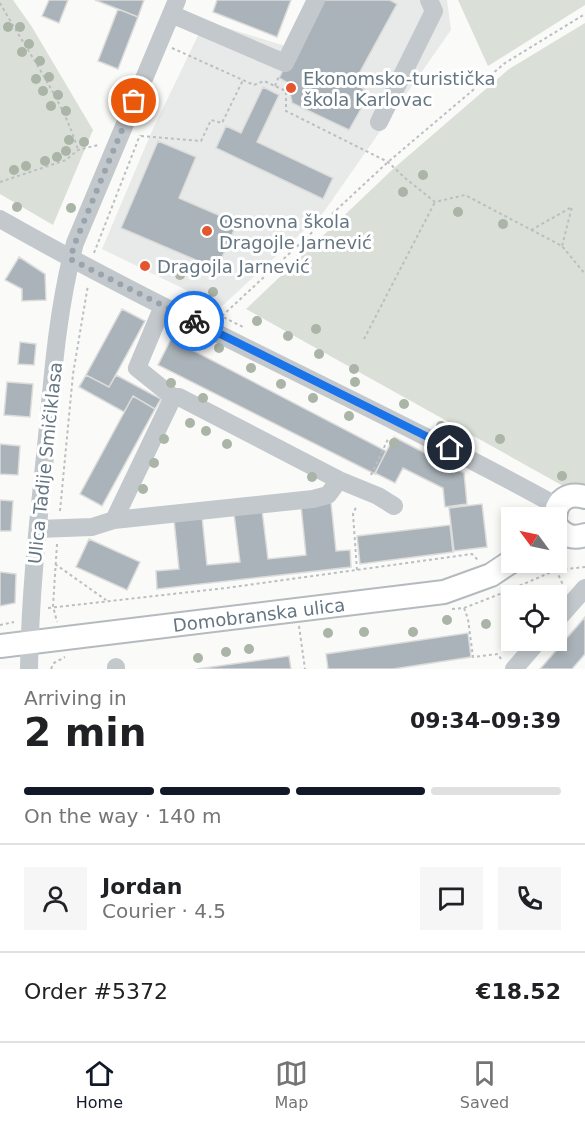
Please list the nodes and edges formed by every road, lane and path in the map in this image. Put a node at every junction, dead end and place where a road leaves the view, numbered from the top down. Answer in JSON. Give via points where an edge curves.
{"nodes":[{"id":1,"x":316,"y":0,"type":"edge"},
{"id":2,"x":429,"y":0,"type":"edge"},
{"id":3,"x":0,"y":3,"type":"edge"},
{"id":4,"x":174,"y":7,"type":"edge"},
{"id":5,"x":585,"y":14,"type":"edge"},
{"id":6,"x":159,"y":42,"type":"junction"},
{"id":7,"x":243,"y":80,"type":"junction"},
{"id":8,"x":379,"y":122,"type":"dead end"},
{"id":9,"x":117,"y":140,"type":"junction"},
{"id":10,"x":78,"y":150,"type":"junction"},
{"id":11,"x":388,"y":162,"type":"junction"},
{"id":12,"x":0,"y":182,"type":"edge"},
{"id":13,"x":435,"y":202,"type":"junction"},
{"id":14,"x":0,"y":219,"type":"edge"},
{"id":15,"x":530,"y":230,"type":"junction"},
{"id":16,"x":562,"y":246,"type":"junction"},
{"id":17,"x":70,"y":259,"type":"junction"},
{"id":18,"x":92,"y":270,"type":"junction"},
{"id":19,"x":585,"y":274,"type":"edge"},
{"id":20,"x":163,"y":306,"type":"junction"},
{"id":21,"x":222,"y":316,"type":"dead end"},
{"id":22,"x":364,"y":339,"type":"dead end"},
{"id":23,"x":173,"y":397,"type":"junction"},
{"id":24,"x":392,"y":431,"type":"dead end"},
{"id":25,"x":339,"y":480,"type":"junction"},
{"id":26,"x":364,"y":490,"type":"junction"},
{"id":27,"x":585,"y":497,"type":"edge"},
{"id":28,"x":394,"y":506,"type":"dead end"},
{"id":29,"x":537,"y":507,"type":"edge"},
{"id":30,"x":561,"y":507,"type":"edge"},
{"id":31,"x":114,"y":520,"type":"junction"},
{"id":32,"x":38,"y":528,"type":"junction"},
{"id":33,"x":58,"y":529,"type":"junction"},
{"id":34,"x":567,"y":532,"type":"edge"},
{"id":35,"x":585,"y":535,"type":"edge"},
{"id":36,"x":479,"y":561,"type":"dead end"},
{"id":37,"x":55,"y":564,"type":"junction"},
{"id":38,"x":501,"y":568,"type":"edge"},
{"id":39,"x":357,"y":570,"type":"junction"},
{"id":40,"x":585,"y":588,"type":"edge"},
{"id":41,"x":108,"y":602,"type":"junction"},
{"id":42,"x":53,"y":606,"type":"junction"},
{"id":43,"x":464,"y":608,"type":"dead end"},
{"id":44,"x":18,"y":617,"type":"dead end"},
{"id":45,"x":567,"y":618,"type":"edge"},
{"id":46,"x":57,"y":622,"type":"dead end"},
{"id":47,"x":0,"y":625,"type":"edge"},
{"id":48,"x":299,"y":626,"type":"dead end"},
{"id":49,"x":29,"y":642,"type":"junction"},
{"id":50,"x":0,"y":646,"type":"edge"},
{"id":51,"x":533,"y":651,"type":"edge"},
{"id":52,"x":508,"y":665,"type":"edge"},
{"id":53,"x":28,"y":669,"type":"edge"},
{"id":54,"x":305,"y":669,"type":"edge"}],
"edges":[{"from":1,"to":4,"type":"street","via":[[285,63]]},
{"from":2,"to":8,"type":"street","via":[[434,11]]},
{"from":3,"to":10,"type":"path","via":[[39,69]]},
{"from":4,"to":6,"type":"street","name":"Ulica Tadije Smičiklasa"},
{"from":5,"to":11,"type":"path","via":[[506,63]]},
{"from":6,"to":7,"type":"path"},
{"from":6,"to":9,"type":"street","name":"Ulica Tadije Smičiklasa"},
{"from":7,"to":11,"type":"path","via":[[254,85],[264,81],[286,91],[286,111]]},
{"from":7,"to":18,"type":"path","via":[[222,123],[211,120],[201,141],[140,135],[94,253]]},
{"from":9,"to":10,"type":"path"},
{"from":9,"to":17,"type":"street","name":"Ulica Tadije Smičiklasa"},
{"from":10,"to":12,"type":"path","via":[[66,160]]},
{"from":11,"to":13,"type":"path"},
{"from":11,"to":21,"type":"path"},
{"from":13,"to":15,"type":"path","via":[[465,195]]},
{"from":13,"to":22,"type":"path"},
{"from":14,"to":17,"type":"street"},
{"from":15,"to":16,"type":"path"},
{"from":15,"to":16,"type":"path","via":[[572,207]]},
{"from":16,"to":19,"type":"path"},
{"from":17,"to":18,"type":"street"},
{"from":17,"to":32,"type":"street","name":"Ulica Tadije Smičiklasa","via":[[53,375]]},
{"from":18,"to":20,"type":"street"},
{"from":18,"to":33,"type":"path","via":[[73,374]]},
{"from":20,"to":23,"type":"street","via":[[137,368]]},
{"from":20,"to":29,"type":"street","via":[[470,458]]},
{"from":23,"to":25,"type":"street"},
{"from":23,"to":31,"type":"street"},
{"from":24,"to":26,"type":"path"},
{"from":25,"to":26,"type":"street"},
{"from":25,"to":31,"type":"street","via":[[328,495],[314,499]]},
{"from":26,"to":28,"type":"street"},
{"from":26,"to":39,"type":"path","via":[[353,514]]},
{"from":27,"to":30,"type":"main road","via":[[570,495],[563,498]]},
{"from":31,"to":33,"type":"street","via":[[92,527]]},
{"from":32,"to":33,"type":"street"},
{"from":32,"to":49,"type":"street","name":"Ulica Tadije Smičiklasa"},
{"from":33,"to":37,"type":"path"},
{"from":34,"to":35,"type":"main road","via":[[571,536]]},
{"from":36,"to":39,"type":"path","via":[[472,554]]},
{"from":37,"to":41,"type":"path"},
{"from":37,"to":42,"type":"path"},
{"from":38,"to":49,"type":"main road","name":"Domobranska ulica","via":[[444,592]]},
{"from":39,"to":41,"type":"path"},
{"from":40,"to":45,"type":"street"},
{"from":41,"to":42,"type":"path"},
{"from":42,"to":46,"type":"path"},
{"from":43,"to":52,"type":"path","via":[[473,657],[498,654]]},
{"from":44,"to":47,"type":"path"},
{"from":48,"to":54,"type":"path"},
{"from":49,"to":50,"type":"main road","name":"Domobranska ulica"},
{"from":49,"to":53,"type":"street","name":"Ulica Tadije Smičiklasa"},
{"from":51,"to":52,"type":"street"}]}
